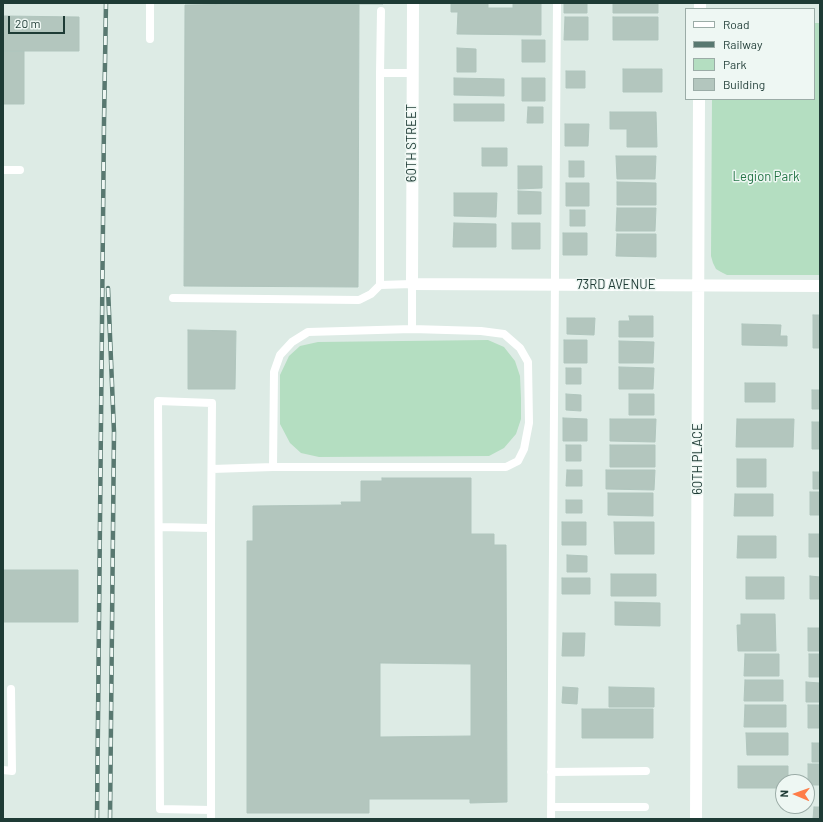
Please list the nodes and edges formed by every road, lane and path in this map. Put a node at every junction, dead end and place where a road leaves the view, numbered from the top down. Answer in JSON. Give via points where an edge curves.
{"nodes":[{"id":1,"x":150,"y":3,"type":"edge"},
{"id":2,"x":413,"y":3,"type":"edge"},
{"id":3,"x":557,"y":3,"type":"edge"},
{"id":4,"x":381,"y":11,"type":"dead end"},
{"id":5,"x":150,"y":39,"type":"dead end"},
{"id":6,"x":380,"y":73,"type":"junction"},
{"id":7,"x":412,"y":73,"type":"junction"},
{"id":8,"x":699,"y":100,"type":"edge"},
{"id":9,"x":3,"y":170,"type":"edge"},
{"id":10,"x":20,"y":170,"type":"dead end"},
{"id":11,"x":412,"y":284,"type":"junction"},
{"id":12,"x":555,"y":284,"type":"junction"},
{"id":13,"x":380,"y":285,"type":"junction"},
{"id":14,"x":698,"y":285,"type":"junction"},
{"id":15,"x":820,"y":286,"type":"edge"},
{"id":16,"x":173,"y":298,"type":"dead end"},
{"id":17,"x":412,"y":329,"type":"junction"},
{"id":18,"x":273,"y":467,"type":"junction"},
{"id":19,"x":212,"y":469,"type":"junction"},
{"id":20,"x":159,"y":527,"type":"junction"},
{"id":21,"x":211,"y":528,"type":"junction"},
{"id":22,"x":11,"y":689,"type":"dead end"},
{"id":23,"x":3,"y":770,"type":"edge"},
{"id":24,"x":646,"y":771,"type":"dead end"},
{"id":25,"x":551,"y":772,"type":"junction"},
{"id":26,"x":551,"y":807,"type":"junction"},
{"id":27,"x":645,"y":807,"type":"dead end"},
{"id":28,"x":211,"y":810,"type":"junction"},
{"id":29,"x":211,"y":819,"type":"edge"},
{"id":30,"x":551,"y":819,"type":"edge"},
{"id":31,"x":696,"y":819,"type":"edge"}],
"edges":[{"from":1,"to":5,"type":"lane"},
{"from":2,"to":7,"type":"street","name":"60TH STREET"},
{"from":3,"to":12,"type":"lane"},
{"from":4,"to":6,"type":"lane"},
{"from":6,"to":7,"type":"lane"},
{"from":6,"to":13,"type":"lane"},
{"from":7,"to":11,"type":"street","name":"60TH STREET"},
{"from":8,"to":14,"type":"street","name":"60TH PLACE"},
{"from":9,"to":10,"type":"lane"},
{"from":11,"to":12,"type":"street","name":"73RD AVENUE"},
{"from":11,"to":13,"type":"lane"},
{"from":11,"to":17,"type":"lane"},
{"from":12,"to":14,"type":"street","name":"73RD AVENUE"},
{"from":12,"to":25,"type":"lane"},
{"from":13,"to":16,"type":"lane","via":[[371,294],[359,300]]},
{"from":14,"to":15,"type":"street","name":"73RD AVENUE"},
{"from":14,"to":31,"type":"street","name":"60TH PLACE"},
{"from":17,"to":18,"type":"lane","via":[[308,332],[292,342],[280,355],[274,372]]},
{"from":17,"to":18,"type":"lane","via":[[504,334],[520,348],[528,362],[529,423],[524,449],[518,460],[506,467]]},
{"from":18,"to":19,"type":"lane"},
{"from":19,"to":20,"type":"lane","via":[[212,403],[158,402]]},
{"from":19,"to":21,"type":"lane"},
{"from":20,"to":21,"type":"lane"},
{"from":20,"to":28,"type":"lane","via":[[160,809]]},
{"from":21,"to":28,"type":"lane"},
{"from":22,"to":23,"type":"lane","via":[[12,770]]},
{"from":24,"to":25,"type":"lane"},
{"from":25,"to":26,"type":"lane"},
{"from":26,"to":27,"type":"lane"},
{"from":26,"to":30,"type":"lane"},
{"from":28,"to":29,"type":"lane"}]}
